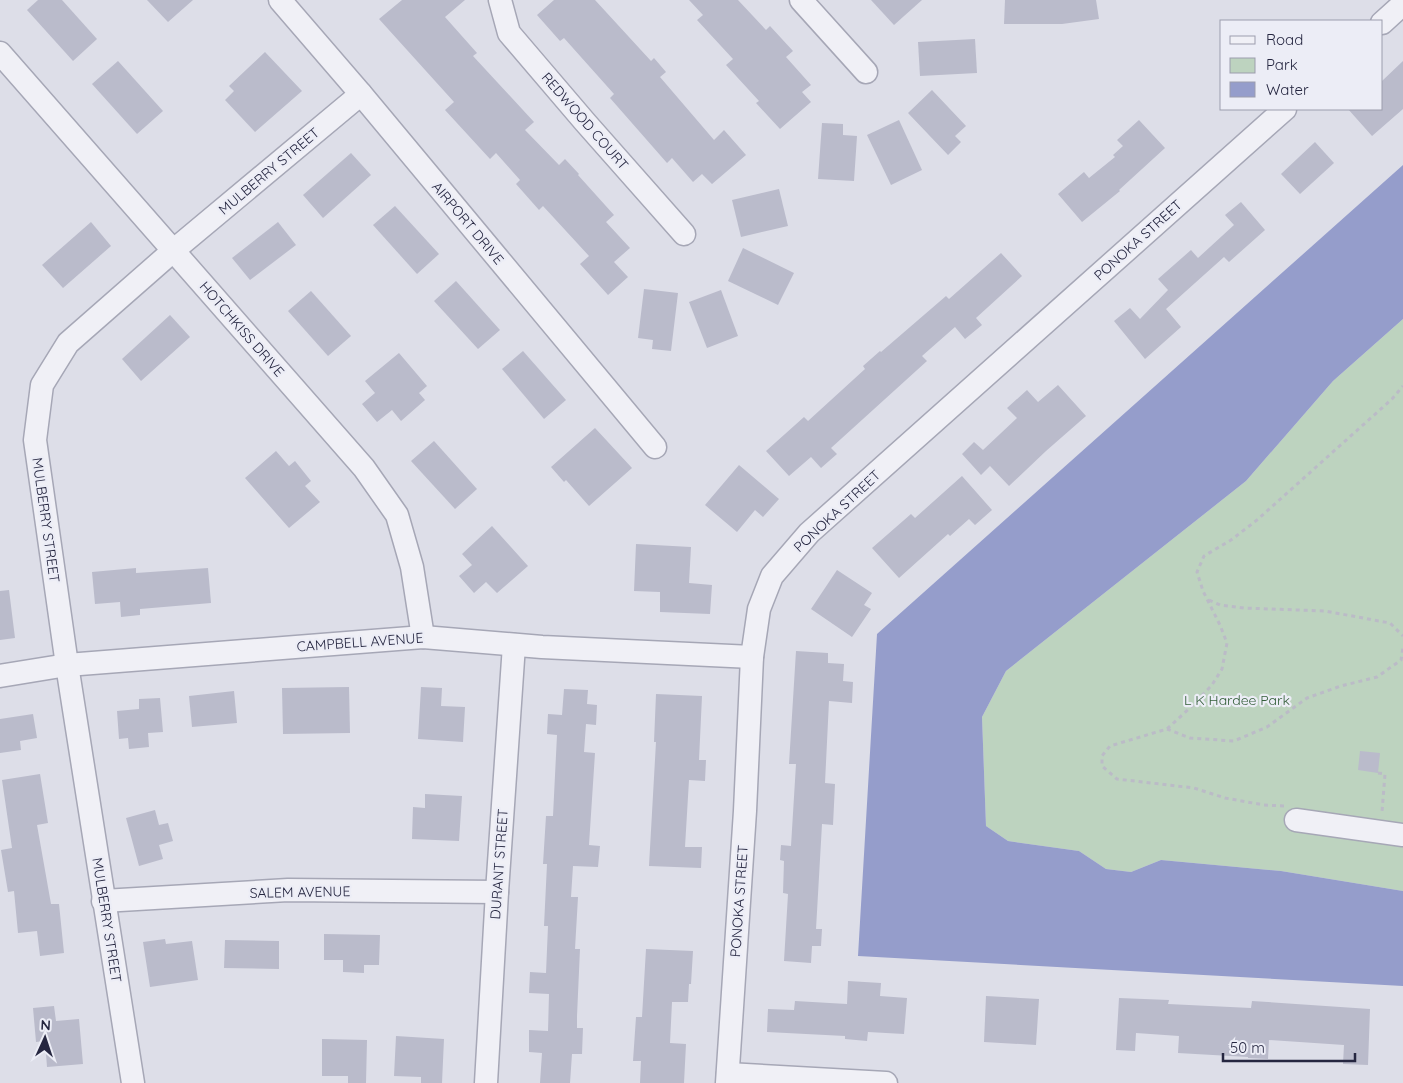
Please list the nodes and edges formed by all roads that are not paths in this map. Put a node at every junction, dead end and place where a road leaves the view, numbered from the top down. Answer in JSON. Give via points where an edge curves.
{"nodes":[{"id":1,"x":280,"y":0,"type":"edge"},
{"id":2,"x":500,"y":0,"type":"edge"},
{"id":3,"x":801,"y":0,"type":"edge"},
{"id":4,"x":1403,"y":4,"type":"edge"},
{"id":5,"x":1383,"y":22,"type":"edge"},
{"id":6,"x":0,"y":53,"type":"edge"},
{"id":7,"x":866,"y":72,"type":"dead end"},
{"id":8,"x":361,"y":94,"type":"junction"},
{"id":9,"x":1284,"y":110,"type":"edge"},
{"id":10,"x":684,"y":234,"type":"dead end"},
{"id":11,"x":174,"y":250,"type":"junction"},
{"id":12,"x":655,"y":447,"type":"dead end"},
{"id":13,"x":423,"y":637,"type":"junction"},
{"id":14,"x":514,"y":646,"type":"junction"},
{"id":15,"x":752,"y":657,"type":"junction"},
{"id":16,"x":67,"y":665,"type":"junction"},
{"id":17,"x":0,"y":676,"type":"edge"},
{"id":18,"x":1293,"y":813,"type":"road end"},
{"id":19,"x":1403,"y":835,"type":"edge"},
{"id":20,"x":497,"y":892,"type":"junction"},
{"id":21,"x":104,"y":901,"type":"junction"},
{"id":22,"x":728,"y":1078,"type":"edge"},
{"id":23,"x":133,"y":1083,"type":"edge"},
{"id":24,"x":486,"y":1083,"type":"edge"},
{"id":25,"x":886,"y":1083,"type":"edge"}],
"edges":[{"from":1,"to":8,"type":"street","name":"AIRPORT DRIVE"},
{"from":2,"to":10,"type":"street","name":"REDWOOD COURT","via":[[509,33]]},
{"from":3,"to":7,"type":"street"},
{"from":4,"to":5,"type":"street"},
{"from":6,"to":11,"type":"street","name":"HOTCHKISS DRIVE"},
{"from":8,"to":11,"type":"street","name":"MULBERRY STREET"},
{"from":8,"to":12,"type":"street","name":"AIRPORT DRIVE"},
{"from":9,"to":15,"type":"street","name":"PONOKA STREET","via":[[809,533],[772,576],[759,609]]},
{"from":11,"to":13,"type":"street","name":"HOTCHKISS DRIVE","via":[[364,468],[397,515],[412,567]]},
{"from":11,"to":16,"type":"street","name":"MULBERRY STREET","via":[[68,343],[42,385],[35,440]]},
{"from":13,"to":14,"type":"street","name":"CAMPBELL AVENUE"},
{"from":13,"to":16,"type":"street","name":"CAMPBELL AVENUE"},
{"from":14,"to":15,"type":"street","name":"CAMPBELL AVENUE"},
{"from":14,"to":20,"type":"street","name":"DURANT STREET"},
{"from":15,"to":22,"type":"street","name":"PONOKA STREET"},
{"from":16,"to":17,"type":"street","name":"CAMPBELL AVENUE"},
{"from":16,"to":21,"type":"street","name":"MULBERRY STREET"},
{"from":18,"to":19,"type":"street"},
{"from":20,"to":21,"type":"street","name":"SALEM AVENUE","via":[[288,890]]},
{"from":20,"to":24,"type":"street","name":"DURANT STREET"},
{"from":21,"to":23,"type":"street","name":"MULBERRY STREET"},
{"from":22,"to":25,"type":"street"}]}
